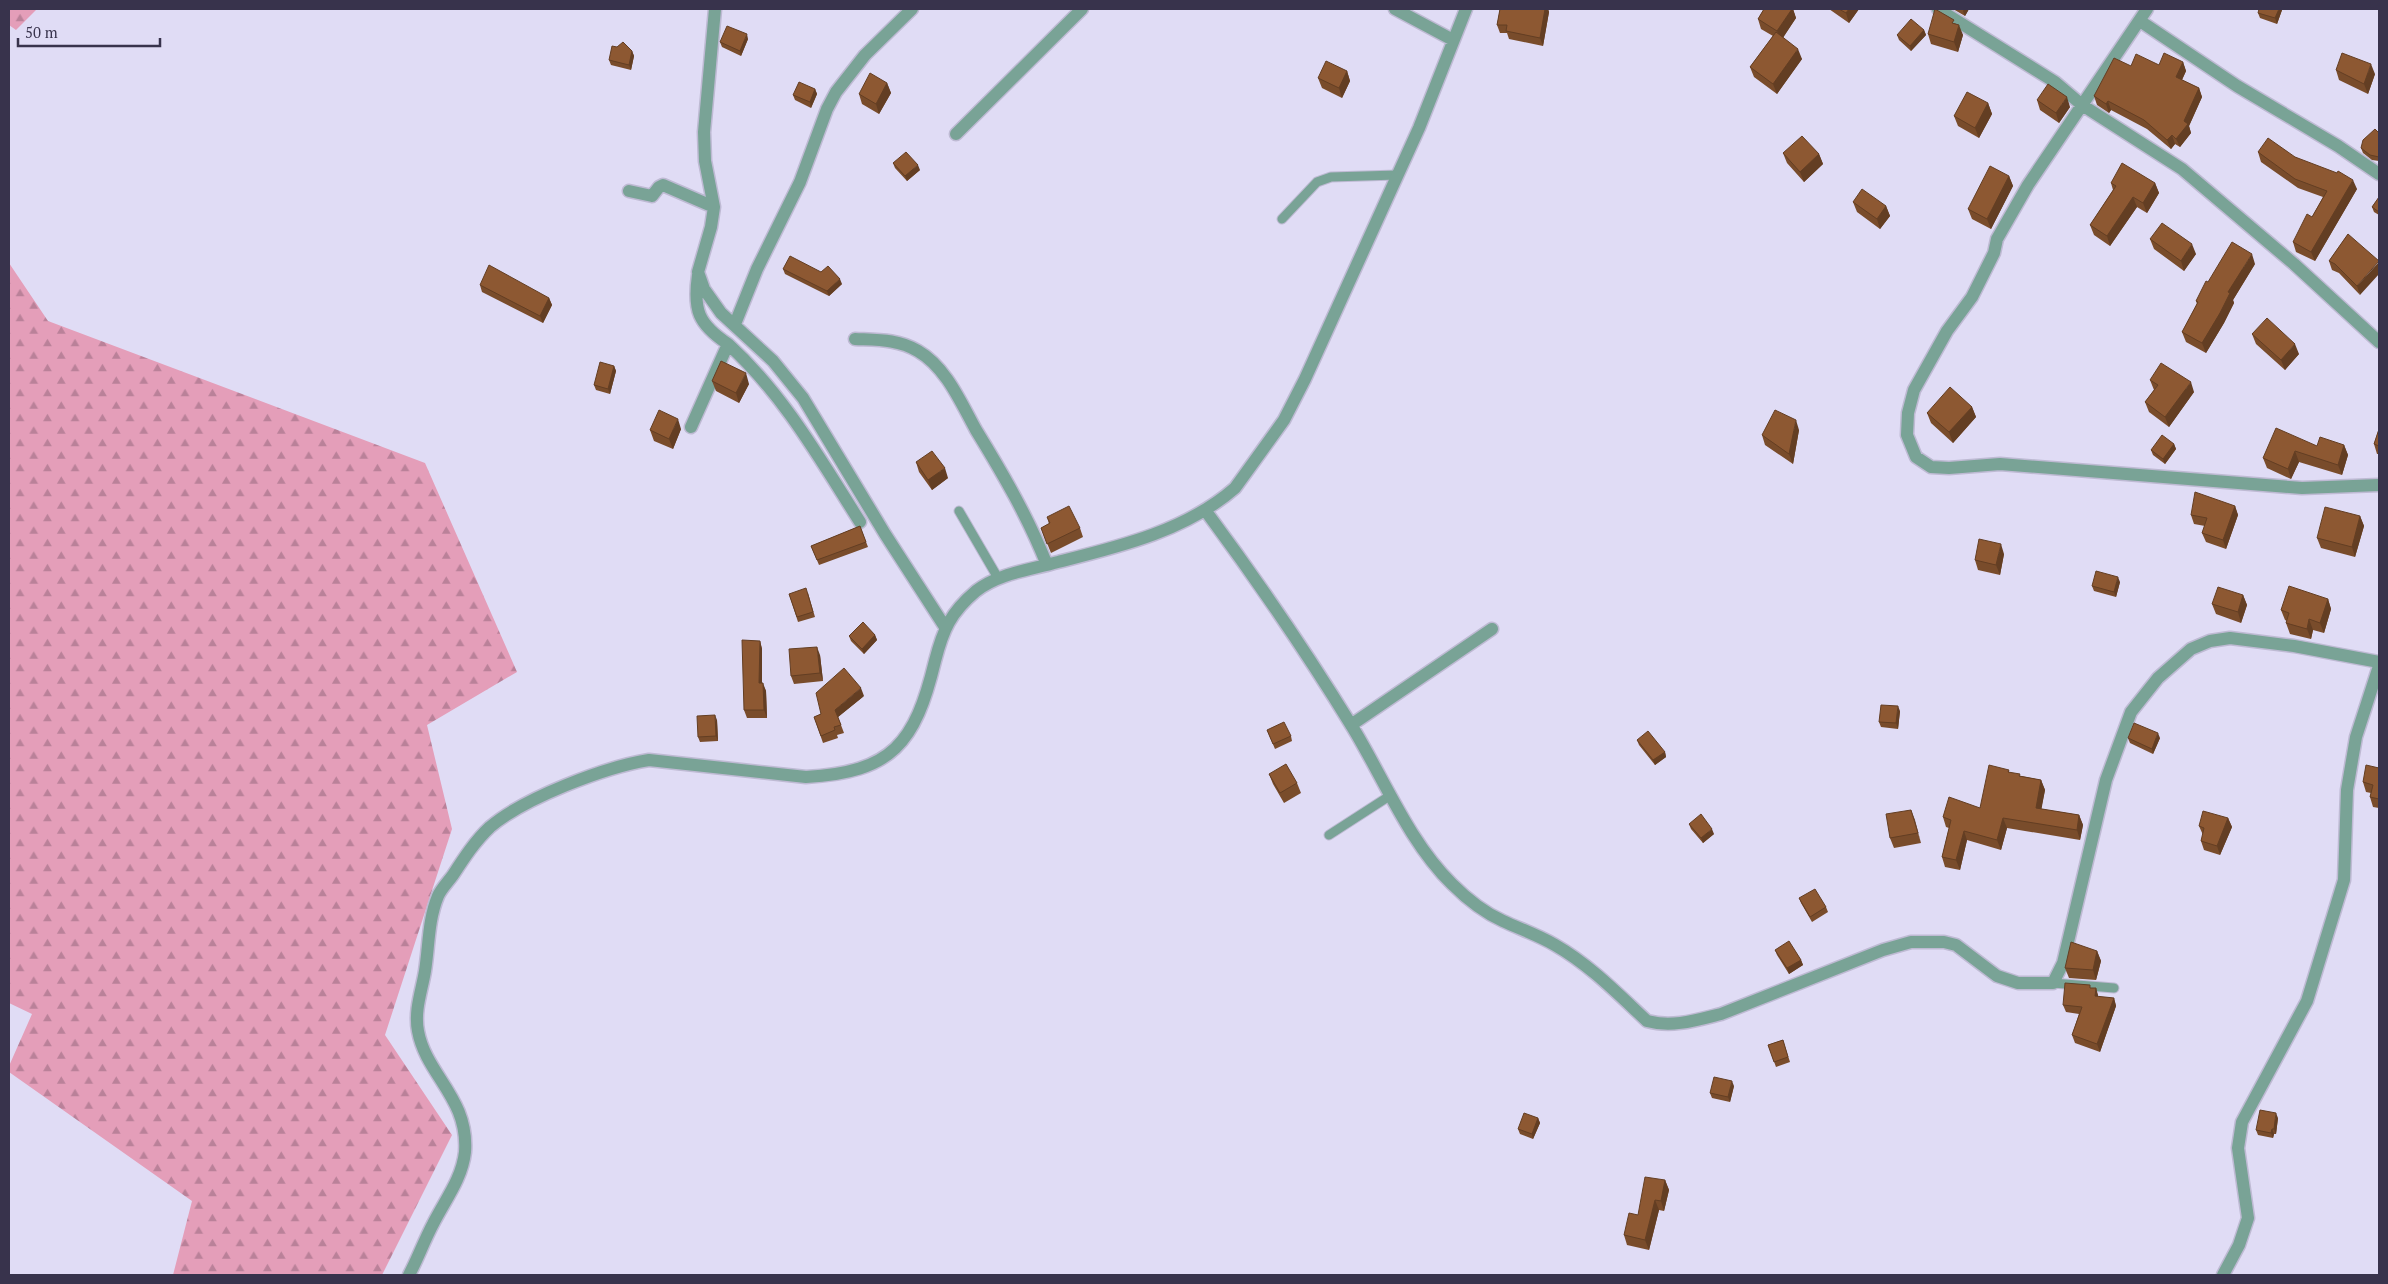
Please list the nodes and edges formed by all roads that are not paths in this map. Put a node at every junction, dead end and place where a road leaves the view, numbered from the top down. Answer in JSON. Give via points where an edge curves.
{"nodes":[{"id":1,"x":715,"y":9,"type":"edge"},
{"id":2,"x":912,"y":9,"type":"edge"},
{"id":3,"x":1082,"y":9,"type":"edge"},
{"id":4,"x":1395,"y":9,"type":"edge"},
{"id":5,"x":1466,"y":9,"type":"edge"},
{"id":6,"x":1938,"y":9,"type":"edge"},
{"id":7,"x":2147,"y":9,"type":"edge"},
{"id":8,"x":2140,"y":21,"type":"junction"},
{"id":9,"x":1453,"y":40,"type":"junction"},
{"id":10,"x":2082,"y":105,"type":"junction"},
{"id":11,"x":956,"y":134,"type":"dead end"},
{"id":12,"x":2379,"y":174,"type":"edge"},
{"id":13,"x":1397,"y":175,"type":"junction"},
{"id":14,"x":628,"y":191,"type":"dead end"},
{"id":15,"x":714,"y":207,"type":"junction"},
{"id":16,"x":1282,"y":219,"type":"dead end"},
{"id":17,"x":698,"y":272,"type":"junction"},
{"id":18,"x":735,"y":324,"type":"junction"},
{"id":19,"x":855,"y":339,"type":"dead end"},
{"id":20,"x":2379,"y":342,"type":"edge"},
{"id":21,"x":728,"y":344,"type":"junction"},
{"id":22,"x":691,"y":427,"type":"dead end"},
{"id":23,"x":2379,"y":486,"type":"edge"},
{"id":24,"x":1205,"y":510,"type":"junction"},
{"id":25,"x":959,"y":511,"type":"dead end"},
{"id":26,"x":860,"y":522,"type":"dead end"},
{"id":27,"x":1047,"y":565,"type":"junction"},
{"id":28,"x":998,"y":578,"type":"junction"},
{"id":29,"x":945,"y":627,"type":"junction"},
{"id":30,"x":1492,"y":629,"type":"dead end"},
{"id":31,"x":2379,"y":664,"type":"edge"},
{"id":32,"x":1351,"y":725,"type":"junction"},
{"id":33,"x":1392,"y":795,"type":"junction"},
{"id":34,"x":1329,"y":835,"type":"dead end"},
{"id":35,"x":2053,"y":983,"type":"junction"},
{"id":36,"x":2114,"y":988,"type":"dead end"},
{"id":37,"x":409,"y":1275,"type":"edge"},
{"id":38,"x":2223,"y":1275,"type":"edge"}],
"edges":[{"from":1,"to":15,"type":"street","via":[[704,132],[705,161]]},
{"from":2,"to":18,"type":"street","via":[[865,55],[827,108],[800,182],[757,269]]},
{"from":3,"to":11,"type":"street"},
{"from":4,"to":9,"type":"street"},
{"from":5,"to":9,"type":"street"},
{"from":6,"to":10,"type":"street","via":[[2055,82]]},
{"from":7,"to":8,"type":"street"},
{"from":8,"to":10,"type":"street"},
{"from":8,"to":12,"type":"street"},
{"from":9,"to":13,"type":"street"},
{"from":10,"to":20,"type":"street","via":[[2206,187]]},
{"from":10,"to":23,"type":"street","via":[[2023,192],[1997,238],[1994,253],[1972,297],[1947,331],[1914,390],[1907,435],[1916,457],[1931,467],[2000,464],[2302,488]]},
{"from":13,"to":16,"type":"lane","via":[[1331,177],[1317,182]]},
{"from":13,"to":24,"type":"street","via":[[1317,356],[1284,420],[1235,488]]},
{"from":14,"to":15,"type":"street","via":[[652,196],[663,185]]},
{"from":15,"to":17,"type":"street"},
{"from":17,"to":18,"type":"street","via":[[712,302]]},
{"from":17,"to":21,"type":"street","via":[[696,308],[710,332]]},
{"from":18,"to":29,"type":"street","via":[[773,361],[803,398]]},
{"from":19,"to":27,"type":"street","via":[[905,344],[919,351],[944,374],[1020,504]]},
{"from":21,"to":22,"type":"street"},
{"from":21,"to":26,"type":"street","via":[[767,383]]},
{"from":24,"to":27,"type":"street","via":[[1169,529]]},
{"from":24,"to":32,"type":"street"},
{"from":25,"to":28,"type":"lane"},
{"from":27,"to":28,"type":"street"},
{"from":28,"to":29,"type":"street","via":[[963,603]]},
{"from":29,"to":37,"type":"street","via":[[913,724],[896,748],[875,763],[831,775],[806,777],[649,760],[630,763],[520,807],[478,839],[438,896],[417,1009],[418,1031],[427,1056],[448,1089],[462,1120],[465,1152],[460,1174]]},
{"from":30,"to":32,"type":"street"},
{"from":31,"to":35,"type":"street","via":[[2294,646],[2230,638],[2210,640],[2191,649],[2158,678],[2132,712],[2106,780],[2063,963]]},
{"from":31,"to":38,"type":"street","via":[[2356,737],[2347,790],[2344,880],[2307,1001],[2242,1122],[2238,1148],[2248,1218],[2240,1245]]},
{"from":32,"to":33,"type":"street"},
{"from":33,"to":34,"type":"lane"},
{"from":33,"to":35,"type":"street","via":[[1422,850],[1451,884],[1501,920],[1554,944],[1583,962],[1647,1022],[1660,1025],[1721,1014],[1911,942],[1956,945],[1998,976],[2018,983]]},
{"from":35,"to":36,"type":"lane"}]}
